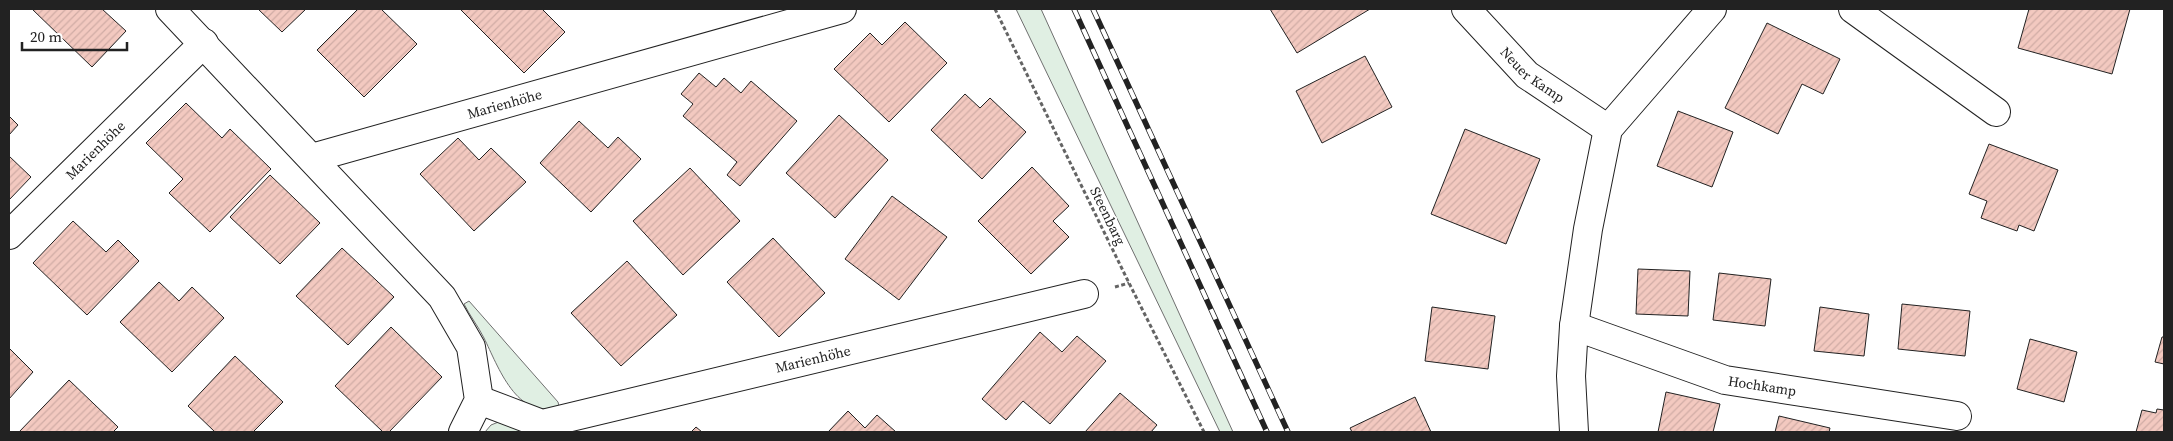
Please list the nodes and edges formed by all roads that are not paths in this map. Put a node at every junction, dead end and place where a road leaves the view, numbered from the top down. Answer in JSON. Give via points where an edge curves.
{"nodes":[{"id":1,"x":170,"y":9,"type":"edge"},
{"id":2,"x":842,"y":9,"type":"edge"},
{"id":3,"x":1466,"y":9,"type":"edge"},
{"id":4,"x":1712,"y":9,"type":"edge"},
{"id":5,"x":1853,"y":9,"type":"edge"},
{"id":6,"x":204,"y":44,"type":"junction"},
{"id":7,"x":1996,"y":112,"type":"dead end"},
{"id":8,"x":1608,"y":130,"type":"junction"},
{"id":9,"x":312,"y":158,"type":"junction"},
{"id":10,"x":9,"y":235,"type":"edge"},
{"id":11,"x":1084,"y":294,"type":"dead end"},
{"id":12,"x":1574,"y":326,"type":"junction"},
{"id":13,"x":479,"y":400,"type":"junction"},
{"id":14,"x":1957,"y":416,"type":"dead end"},
{"id":15,"x":542,"y":428,"type":"edge"},
{"id":16,"x":463,"y":432,"type":"edge"},
{"id":17,"x":1574,"y":432,"type":"edge"}],
"edges":[{"from":1,"to":6,"type":"street"},
{"from":2,"to":9,"type":"street","name":"Marienhöhe"},
{"from":3,"to":8,"type":"street","name":"Neuer Kamp","via":[[1527,75]]},
{"from":4,"to":8,"type":"street"},
{"from":5,"to":7,"type":"street"},
{"from":6,"to":9,"type":"street"},
{"from":6,"to":10,"type":"street","name":"Marienhöhe"},
{"from":8,"to":12,"type":"street","via":[[1588,229]]},
{"from":9,"to":13,"type":"street","via":[[442,297],[471,346]]},
{"from":11,"to":15,"type":"street","name":"Marienhöhe"},
{"from":12,"to":14,"type":"street","name":"Hochkamp","via":[[1726,380]]},
{"from":12,"to":17,"type":"street","via":[[1571,376]]},
{"from":13,"to":15,"type":"street","name":"Marienhöhe"},
{"from":13,"to":16,"type":"street"}]}
